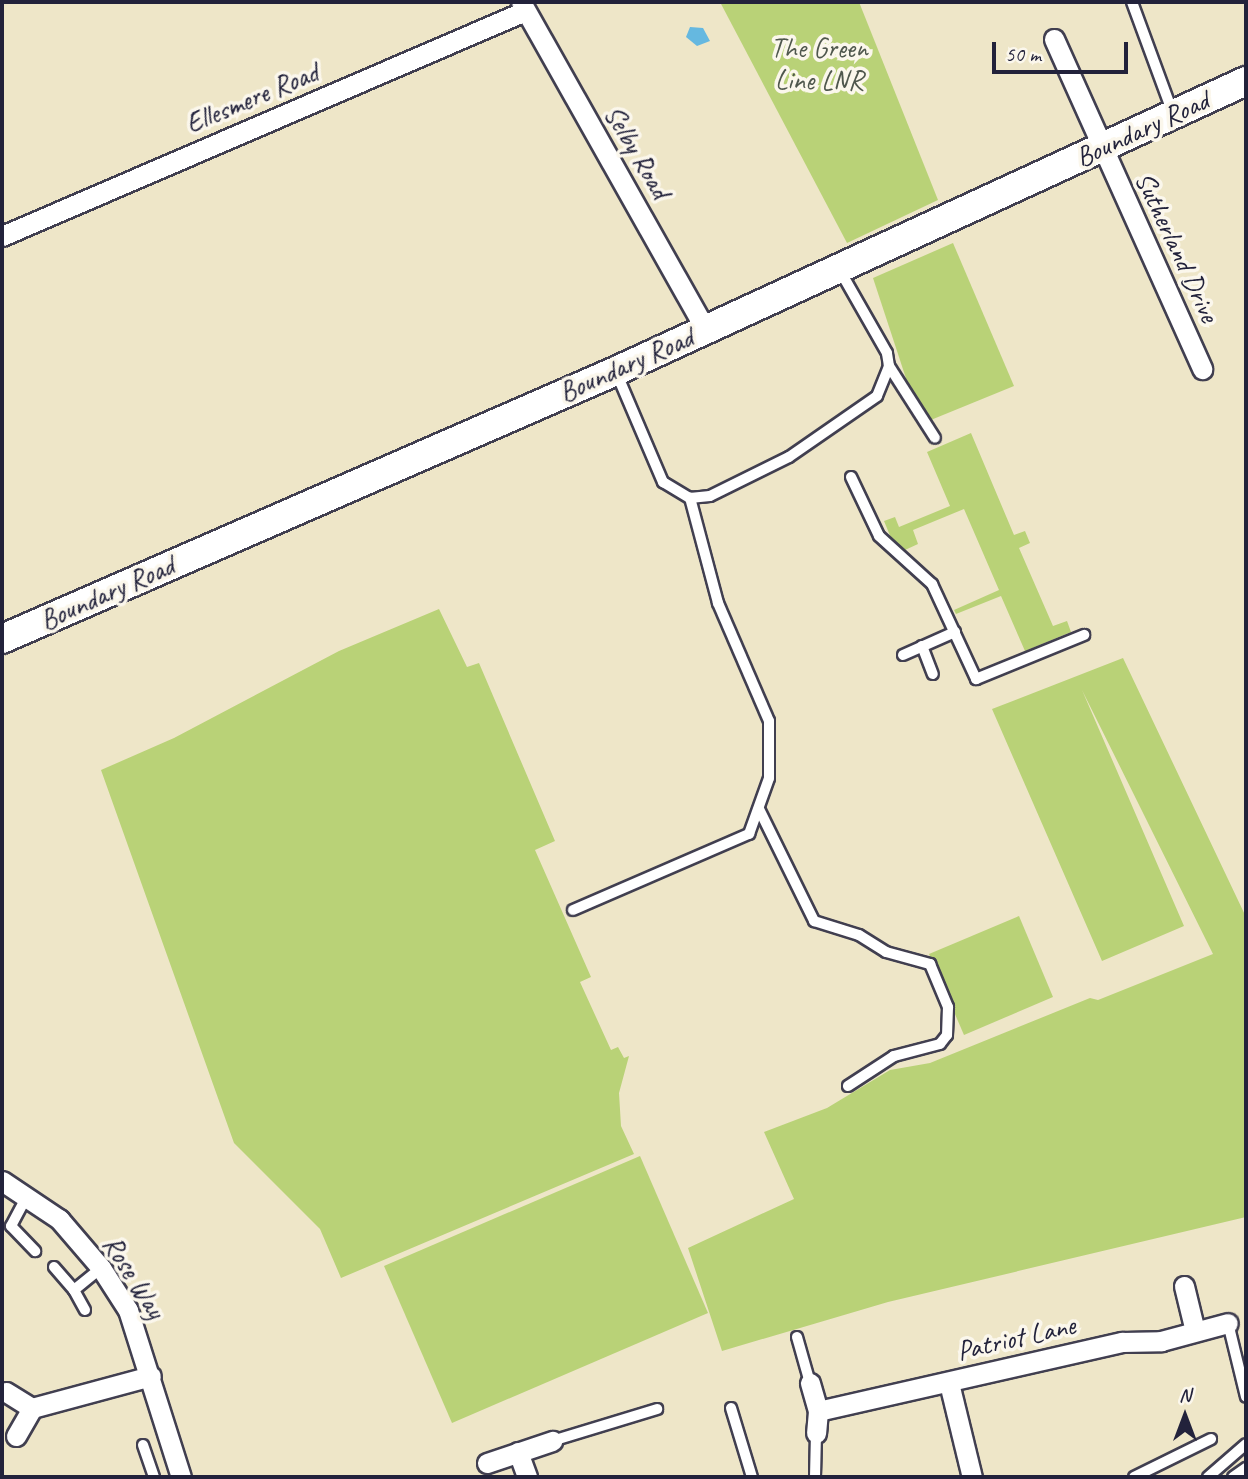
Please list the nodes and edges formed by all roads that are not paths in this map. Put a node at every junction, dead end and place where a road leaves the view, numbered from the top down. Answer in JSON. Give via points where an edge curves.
{"nodes":[{"id":1,"x":1132,"y":2,"type":"edge"},
{"id":2,"x":523,"y":6,"type":"edge"},
{"id":3,"x":1054,"y":39,"type":"dead end"},
{"id":4,"x":1246,"y":81,"type":"edge"},
{"id":5,"x":1174,"y":114,"type":"junction"},
{"id":6,"x":1101,"y":148,"type":"junction"},
{"id":7,"x":2,"y":236,"type":"edge"},
{"id":8,"x":839,"y":268,"type":"junction"},
{"id":9,"x":706,"y":330,"type":"junction"},
{"id":10,"x":889,"y":366,"type":"junction"},
{"id":11,"x":1202,"y":369,"type":"dead end"},
{"id":12,"x":616,"y":371,"type":"junction"},
{"id":13,"x":935,"y":438,"type":"dead end"},
{"id":14,"x":851,"y":477,"type":"dead end"},
{"id":15,"x":690,"y":498,"type":"junction"},
{"id":16,"x":954,"y":632,"type":"junction"},
{"id":17,"x":1084,"y":635,"type":"dead end"},
{"id":18,"x":2,"y":639,"type":"edge"},
{"id":19,"x":922,"y":646,"type":"junction"},
{"id":20,"x":903,"y":655,"type":"dead end"},
{"id":21,"x":933,"y":674,"type":"dead end"},
{"id":22,"x":759,"y":809,"type":"junction"},
{"id":23,"x":573,"y":910,"type":"dead end"},
{"id":24,"x":848,"y":1086,"type":"dead end"},
{"id":25,"x":2,"y":1181,"type":"edge"},
{"id":26,"x":27,"y":1196,"type":"junction"},
{"id":27,"x":35,"y":1251,"type":"dead end"},
{"id":28,"x":54,"y":1267,"type":"dead end"},
{"id":29,"x":101,"y":1268,"type":"junction"},
{"id":30,"x":1184,"y":1286,"type":"dead end"},
{"id":31,"x":74,"y":1290,"type":"junction"},
{"id":32,"x":85,"y":1310,"type":"dead end"},
{"id":33,"x":1228,"y":1323,"type":"joint"},
{"id":34,"x":1195,"y":1331,"type":"junction"},
{"id":35,"x":797,"y":1337,"type":"dead end"},
{"id":36,"x":151,"y":1376,"type":"junction"},
{"id":37,"x":810,"y":1383,"type":"joint"},
{"id":38,"x":949,"y":1383,"type":"junction"},
{"id":39,"x":4,"y":1391,"type":"edge"},
{"id":40,"x":1246,"y":1397,"type":"edge"},
{"id":41,"x":32,"y":1408,"type":"junction"},
{"id":42,"x":731,"y":1408,"type":"dead end"},
{"id":43,"x":657,"y":1409,"type":"dead end"},
{"id":44,"x":818,"y":1411,"type":"junction"},
{"id":45,"x":816,"y":1433,"type":"joint"},
{"id":46,"x":16,"y":1436,"type":"dead end"},
{"id":47,"x":1211,"y":1439,"type":"dead end"},
{"id":48,"x":552,"y":1441,"type":"joint"},
{"id":49,"x":1246,"y":1444,"type":"edge"},
{"id":50,"x":143,"y":1445,"type":"dead end"},
{"id":51,"x":518,"y":1452,"type":"junction"},
{"id":52,"x":487,"y":1463,"type":"dead end"},
{"id":53,"x":1246,"y":1468,"type":"edge"},
{"id":54,"x":154,"y":1477,"type":"edge"},
{"id":55,"x":181,"y":1477,"type":"edge"},
{"id":56,"x":527,"y":1477,"type":"edge"},
{"id":57,"x":752,"y":1477,"type":"edge"},
{"id":58,"x":816,"y":1477,"type":"edge"},
{"id":59,"x":972,"y":1477,"type":"edge"},
{"id":60,"x":1134,"y":1477,"type":"edge"},
{"id":61,"x":1208,"y":1477,"type":"edge"},
{"id":62,"x":1233,"y":1477,"type":"edge"}],
"edges":[{"from":1,"to":5,"type":"lane"},
{"from":2,"to":7,"type":"street","name":"Ellesmere Road"},
{"from":2,"to":9,"type":"street","name":"Selby Road"},
{"from":3,"to":6,"type":"street","name":"Sutherland Drive"},
{"from":4,"to":5,"type":"street","name":"Boundary Road"},
{"from":5,"to":6,"type":"street","name":"Boundary Road"},
{"from":6,"to":8,"type":"street","name":"Boundary Road"},
{"from":6,"to":11,"type":"street","name":"Sutherland Drive"},
{"from":8,"to":9,"type":"street","name":"Boundary Road"},
{"from":8,"to":10,"type":"lane","via":[[887,353]]},
{"from":9,"to":12,"type":"street","name":"Boundary Road"},
{"from":10,"to":13,"type":"lane"},
{"from":10,"to":15,"type":"lane","via":[[877,397],[828,431],[710,496]]},
{"from":12,"to":15,"type":"lane","via":[[663,482]]},
{"from":12,"to":18,"type":"street","name":"Boundary Road"},
{"from":14,"to":16,"type":"lane","via":[[879,536],[932,584]]},
{"from":15,"to":22,"type":"lane","via":[[718,603],[769,721],[772,758]]},
{"from":16,"to":17,"type":"lane","via":[[976,680]]},
{"from":16,"to":19,"type":"lane"},
{"from":19,"to":20,"type":"lane"},
{"from":19,"to":21,"type":"lane"},
{"from":22,"to":23,"type":"lane","via":[[749,834]]},
{"from":22,"to":24,"type":"lane","via":[[814,921],[859,935],[886,952],[930,964],[947,1007],[949,1023],[940,1044],[894,1056]]},
{"from":25,"to":26,"type":"street","name":"Rose Way"},
{"from":26,"to":27,"type":"lane","via":[[11,1226]]},
{"from":26,"to":29,"type":"street","name":"Rose Way","via":[[59,1219]]},
{"from":28,"to":31,"type":"lane"},
{"from":29,"to":31,"type":"lane"},
{"from":29,"to":36,"type":"street","name":"Rose Way","via":[[134,1322]]},
{"from":30,"to":34,"type":"street"},
{"from":31,"to":32,"type":"lane"},
{"from":33,"to":34,"type":"street","name":"Patriot Lane"},
{"from":33,"to":40,"type":"lane"},
{"from":34,"to":38,"type":"street","name":"Patriot Lane","via":[[1161,1341],[1122,1342]]},
{"from":35,"to":37,"type":"lane"},
{"from":36,"to":41,"type":"street"},
{"from":36,"to":55,"type":"street","name":"Rose Way"},
{"from":37,"to":44,"type":"street"},
{"from":38,"to":44,"type":"street","name":"Patriot Lane"},
{"from":38,"to":59,"type":"street"},
{"from":39,"to":41,"type":"street"},
{"from":41,"to":46,"type":"street"},
{"from":42,"to":57,"type":"lane"},
{"from":43,"to":48,"type":"lane"},
{"from":44,"to":45,"type":"street"},
{"from":45,"to":58,"type":"lane"},
{"from":47,"to":60,"type":"lane"},
{"from":48,"to":51,"type":"street"},
{"from":49,"to":61,"type":"lane"},
{"from":50,"to":54,"type":"lane"},
{"from":51,"to":52,"type":"street"},
{"from":51,"to":56,"type":"street"},
{"from":53,"to":62,"type":"lane"}]}
